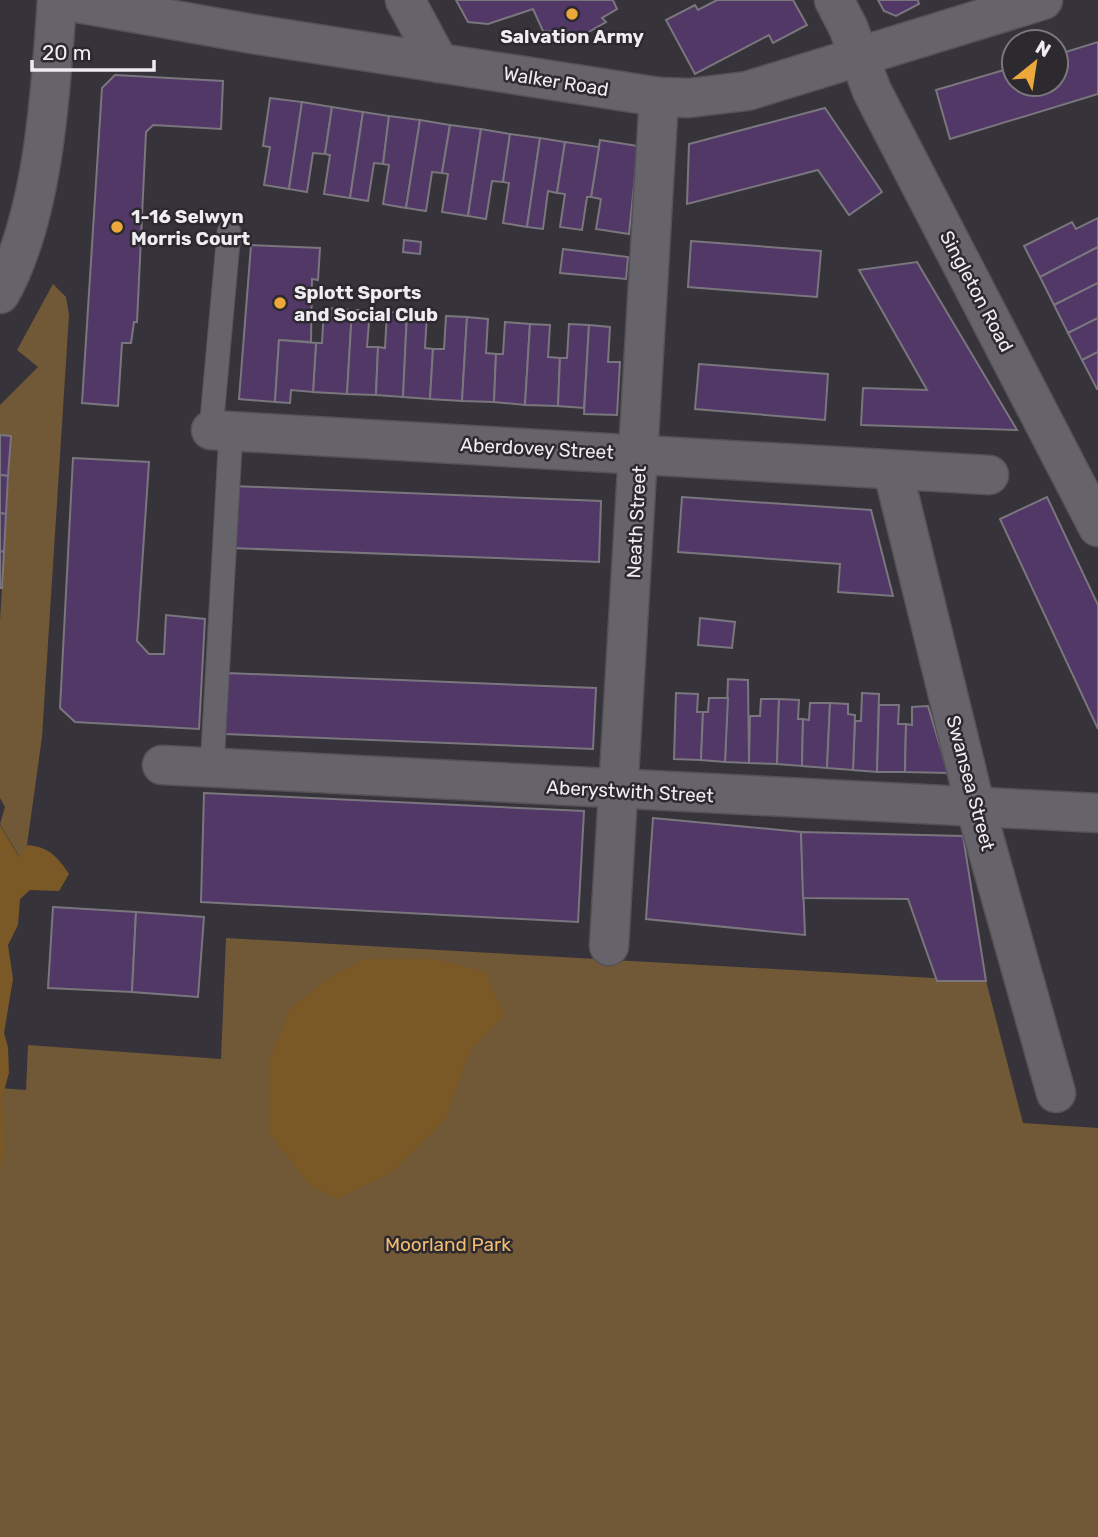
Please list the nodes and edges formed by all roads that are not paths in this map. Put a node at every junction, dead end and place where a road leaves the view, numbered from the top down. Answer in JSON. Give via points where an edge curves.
{"nodes":[{"id":1,"x":59,"y":0,"type":"edge"},
{"id":2,"x":405,"y":0,"type":"edge"},
{"id":3,"x":834,"y":0,"type":"edge"},
{"id":4,"x":1043,"y":0,"type":"edge"},
{"id":5,"x":858,"y":55,"type":"junction"},
{"id":6,"x":439,"y":64,"type":"junction"},
{"id":7,"x":659,"y":97,"type":"junction"},
{"id":8,"x":229,"y":232,"type":"dead end"},
{"id":9,"x":0,"y":294,"type":"edge"},
{"id":10,"x":221,"y":431,"type":"junction"},
{"id":11,"x":640,"y":454,"type":"junction"},
{"id":12,"x":893,"y":471,"type":"junction"},
{"id":13,"x":989,"y":475,"type":"dead end"},
{"id":14,"x":1098,"y":527,"type":"edge"},
{"id":15,"x":162,"y":765,"type":"dead end"},
{"id":16,"x":212,"y":768,"type":"junction"},
{"id":17,"x":620,"y":790,"type":"junction"},
{"id":18,"x":976,"y":809,"type":"junction"},
{"id":19,"x":1098,"y":813,"type":"edge"},
{"id":20,"x":609,"y":946,"type":"dead end"},
{"id":21,"x":1056,"y":1093,"type":"dead end"}],
"edges":[{"from":1,"to":6,"type":"street","name":"Walker Road"},
{"from":1,"to":9,"type":"street","via":[[37,177],[18,258]]},
{"from":2,"to":6,"type":"street"},
{"from":3,"to":5,"type":"street","name":"Singleton Road"},
{"from":4,"to":5,"type":"street","name":"Walker Road"},
{"from":5,"to":7,"type":"street","name":"Walker Road","via":[[747,91]]},
{"from":5,"to":14,"type":"street","name":"Singleton Road","via":[[872,91]]},
{"from":6,"to":7,"type":"street","name":"Walker Road"},
{"from":7,"to":11,"type":"street","name":"Neath Street"},
{"from":8,"to":10,"type":"lane"},
{"from":10,"to":11,"type":"street","name":"Aberdovey Street"},
{"from":10,"to":16,"type":"lane"},
{"from":11,"to":12,"type":"street","name":"Aberdovey Street"},
{"from":11,"to":17,"type":"street","name":"Neath Street"},
{"from":12,"to":13,"type":"street","name":"Aberdovey Street"},
{"from":12,"to":18,"type":"street","name":"Swansea Street"},
{"from":15,"to":16,"type":"street","name":"Aberystwith Street"},
{"from":16,"to":17,"type":"street","name":"Aberystwith Street"},
{"from":17,"to":18,"type":"street","name":"Aberystwith Street"},
{"from":17,"to":20,"type":"street","name":"Neath Street"},
{"from":18,"to":19,"type":"street","name":"Aberystwith Street"},
{"from":18,"to":21,"type":"street","name":"Swansea Street"}]}
